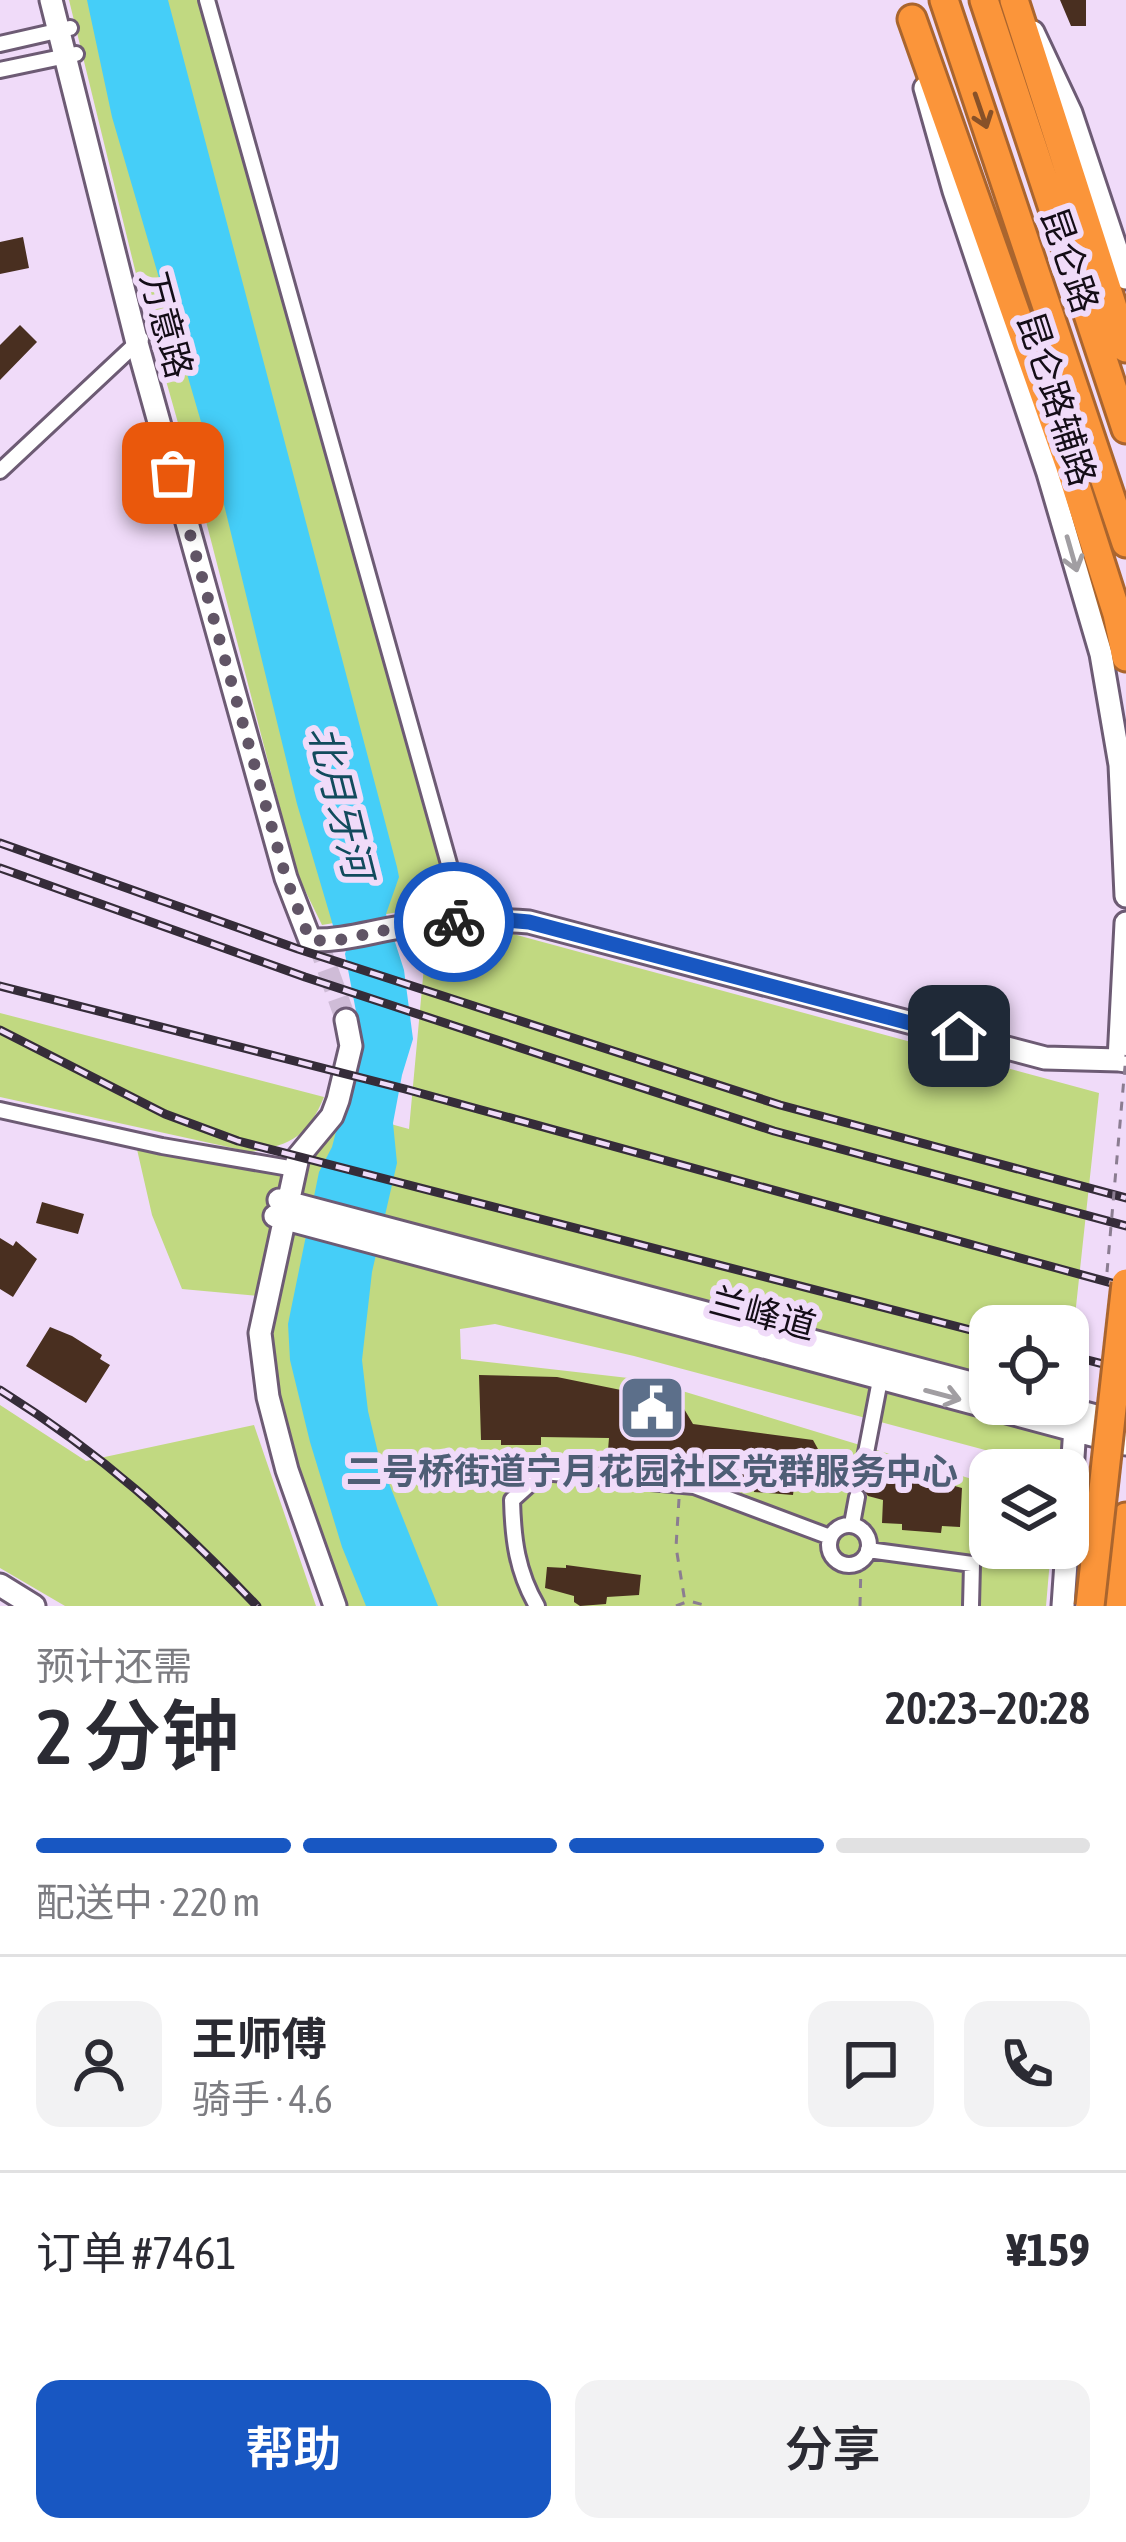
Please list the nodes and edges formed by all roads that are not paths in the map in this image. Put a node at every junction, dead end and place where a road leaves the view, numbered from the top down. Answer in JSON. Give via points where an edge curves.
{"nodes":[{"id":1,"x":52,"y":0,"type":"edge"},
{"id":2,"x":64,"y":0,"type":"edge"},
{"id":3,"x":207,"y":0,"type":"edge"},
{"id":4,"x":944,"y":0,"type":"edge"},
{"id":5,"x":984,"y":0,"type":"edge"},
{"id":6,"x":1015,"y":0,"type":"edge"},
{"id":7,"x":910,"y":6,"type":"edge"},
{"id":8,"x":64,"y":29,"type":"junction"},
{"id":9,"x":0,"y":44,"type":"edge"},
{"id":10,"x":71,"y":55,"type":"junction"},
{"id":11,"x":0,"y":70,"type":"edge"},
{"id":12,"x":1126,"y":278,"type":"edge"},
{"id":13,"x":141,"y":339,"type":"junction"},
{"id":14,"x":1126,"y":348,"type":"edge"},
{"id":15,"x":1126,"y":429,"type":"edge"},
{"id":16,"x":0,"y":471,"type":"edge"},
{"id":17,"x":1126,"y":543,"type":"edge"},
{"id":18,"x":1126,"y":657,"type":"edge"},
{"id":19,"x":1124,"y":798,"type":"edge"},
{"id":20,"x":1126,"y":896,"type":"edge"},
{"id":21,"x":465,"y":921,"type":"junction"},
{"id":22,"x":1126,"y":923,"type":"edge"},
{"id":23,"x":342,"y":1059,"type":"dead end"},
{"id":24,"x":1124,"y":1059,"type":"edge"},
{"id":25,"x":333,"y":1097,"type":"dead end"},
{"id":26,"x":0,"y":1110,"type":"edge"},
{"id":27,"x":291,"y":1168,"type":"junction"},
{"id":28,"x":286,"y":1211,"type":"junction"},
{"id":29,"x":1126,"y":1283,"type":"edge"},
{"id":30,"x":882,"y":1369,"type":"junction"},
{"id":31,"x":969,"y":1384,"type":"edge"},
{"id":32,"x":969,"y":1392,"type":"edge"},
{"id":33,"x":1089,"y":1422,"type":"edge"},
{"id":34,"x":1126,"y":1424,"type":"edge"},
{"id":35,"x":1085,"y":1425,"type":"edge"},
{"id":36,"x":1126,"y":1444,"type":"edge"},
{"id":37,"x":865,"y":1458,"type":"tunnel mouth"},
{"id":38,"x":857,"y":1497,"type":"tunnel mouth"},
{"id":39,"x":1126,"y":1517,"type":"edge"},
{"id":40,"x":852,"y":1525,"type":"junction"},
{"id":41,"x":830,"y":1537,"type":"junction"},
{"id":42,"x":865,"y":1556,"type":"junction"},
{"id":43,"x":1066,"y":1569,"type":"edge"},
{"id":44,"x":0,"y":1588,"type":"edge"},
{"id":45,"x":24,"y":1606,"type":"edge"},
{"id":46,"x":34,"y":1606,"type":"edge"},
{"id":47,"x":332,"y":1606,"type":"edge"},
{"id":48,"x":537,"y":1606,"type":"edge"},
{"id":49,"x":971,"y":1606,"type":"edge"},
{"id":50,"x":1063,"y":1606,"type":"edge"},
{"id":51,"x":1090,"y":1606,"type":"edge"},
{"id":52,"x":1119,"y":1606,"type":"edge"}],
"edges":[{"from":1,"to":8,"type":"street","name":"万意路"},
{"from":2,"to":8,"type":"street","name":"万意路"},
{"from":3,"to":21,"type":"street"},
{"from":4,"to":17,"type":"highway","name":"昆仑路","one_way":true},
{"from":5,"to":15,"type":"highway","name":"昆仑路"},
{"from":6,"to":12,"type":"street","via":[[1071,113]]},
{"from":6,"to":14,"type":"highway"},
{"from":7,"to":18,"type":"highway","via":[[1070,464]]},
{"from":7,"to":19,"type":"street","name":"昆仑路辅路","one_way":true,"via":[[926,95],[1101,654]]},
{"from":8,"to":9,"type":"street"},
{"from":8,"to":10,"type":"street","name":"万意路"},
{"from":10,"to":11,"type":"street"},
{"from":10,"to":13,"type":"street","name":"万意路"},
{"from":13,"to":16,"type":"street"},
{"from":13,"to":21,"type":"street","name":"万意路","via":[[292,875],[320,941]]},
{"from":19,"to":20,"type":"street","name":"昆仑路辅路"},
{"from":21,"to":24,"type":"street","via":[[529,922],[1045,1058]]},
{"from":22,"to":24,"type":"street"},
{"from":23,"to":27,"type":"street","via":[[342,1018],[351,1046],[335,1108]]},
{"from":25,"to":27,"type":"street","via":[[290,1154]]},
{"from":26,"to":27,"type":"street"},
{"from":27,"to":28,"type":"street"},
{"from":28,"to":30,"type":"street","name":"兰峰道"},
{"from":28,"to":47,"type":"street","via":[[263,1309],[262,1358],[287,1470]]},
{"from":29,"to":51,"type":"highway","bridge":true},
{"from":30,"to":31,"type":"street","name":"兰峰道"},
{"from":30,"to":32,"type":"street","name":"兰峰道","one_way":true},
{"from":30,"to":37,"type":"street"},
{"from":33,"to":34,"type":"street","name":"兰峰道"},
{"from":35,"to":36,"type":"street","name":"兰峰道"},
{"from":38,"to":40,"type":"street"},
{"from":39,"to":52,"type":"highway"},
{"from":40,"to":41,"type":"street"},
{"from":40,"to":42,"type":"street","via":[[864,1531]]},
{"from":41,"to":42,"type":"street","via":[[837,1561],[849,1565]]},
{"from":41,"to":48,"type":"street","via":[[694,1486],[543,1472],[512,1500],[513,1546]]},
{"from":42,"to":49,"type":"street","via":[[972,1564]]},
{"from":43,"to":50,"type":"street"},
{"from":44,"to":45,"type":"street"},
{"from":44,"to":46,"type":"street"}]}
